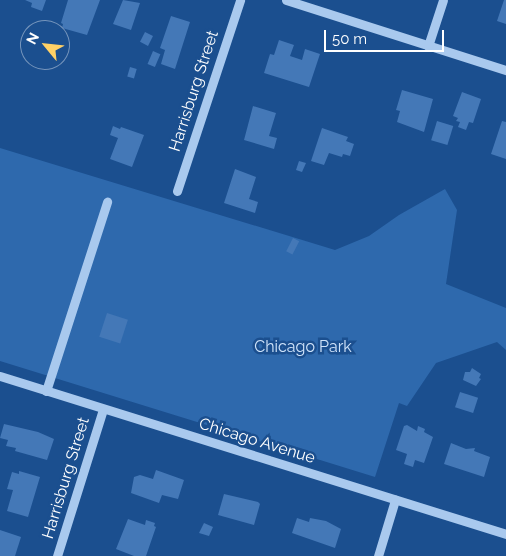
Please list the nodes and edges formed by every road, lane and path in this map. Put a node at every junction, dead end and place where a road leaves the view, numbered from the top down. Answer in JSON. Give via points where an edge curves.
{"nodes":[{"id":1,"x":240,"y":0,"type":"edge"},
{"id":2,"x":286,"y":0,"type":"edge"},
{"id":3,"x":443,"y":0,"type":"edge"},
{"id":4,"x":428,"y":46,"type":"junction"},
{"id":5,"x":506,"y":70,"type":"edge"},
{"id":6,"x":177,"y":191,"type":"dead end"},
{"id":7,"x":107,"y":202,"type":"dead end"},
{"id":8,"x":0,"y":376,"type":"edge"},
{"id":9,"x":46,"y":391,"type":"junction"},
{"id":10,"x":103,"y":409,"type":"junction"},
{"id":11,"x":395,"y":500,"type":"junction"},
{"id":12,"x":506,"y":534,"type":"edge"},
{"id":13,"x":58,"y":556,"type":"edge"},
{"id":14,"x":378,"y":556,"type":"edge"}],
"edges":[{"from":1,"to":6,"type":"street","name":"Harrisburg Street"},
{"from":2,"to":4,"type":"street"},
{"from":3,"to":4,"type":"street"},
{"from":4,"to":5,"type":"street"},
{"from":7,"to":9,"type":"street"},
{"from":8,"to":9,"type":"street","name":"Chicago Avenue"},
{"from":9,"to":10,"type":"street","name":"Chicago Avenue"},
{"from":10,"to":11,"type":"street","name":"Chicago Avenue"},
{"from":10,"to":13,"type":"street","name":"Harrisburg Street"},
{"from":11,"to":12,"type":"street","name":"Chicago Avenue"},
{"from":11,"to":14,"type":"street"}]}
